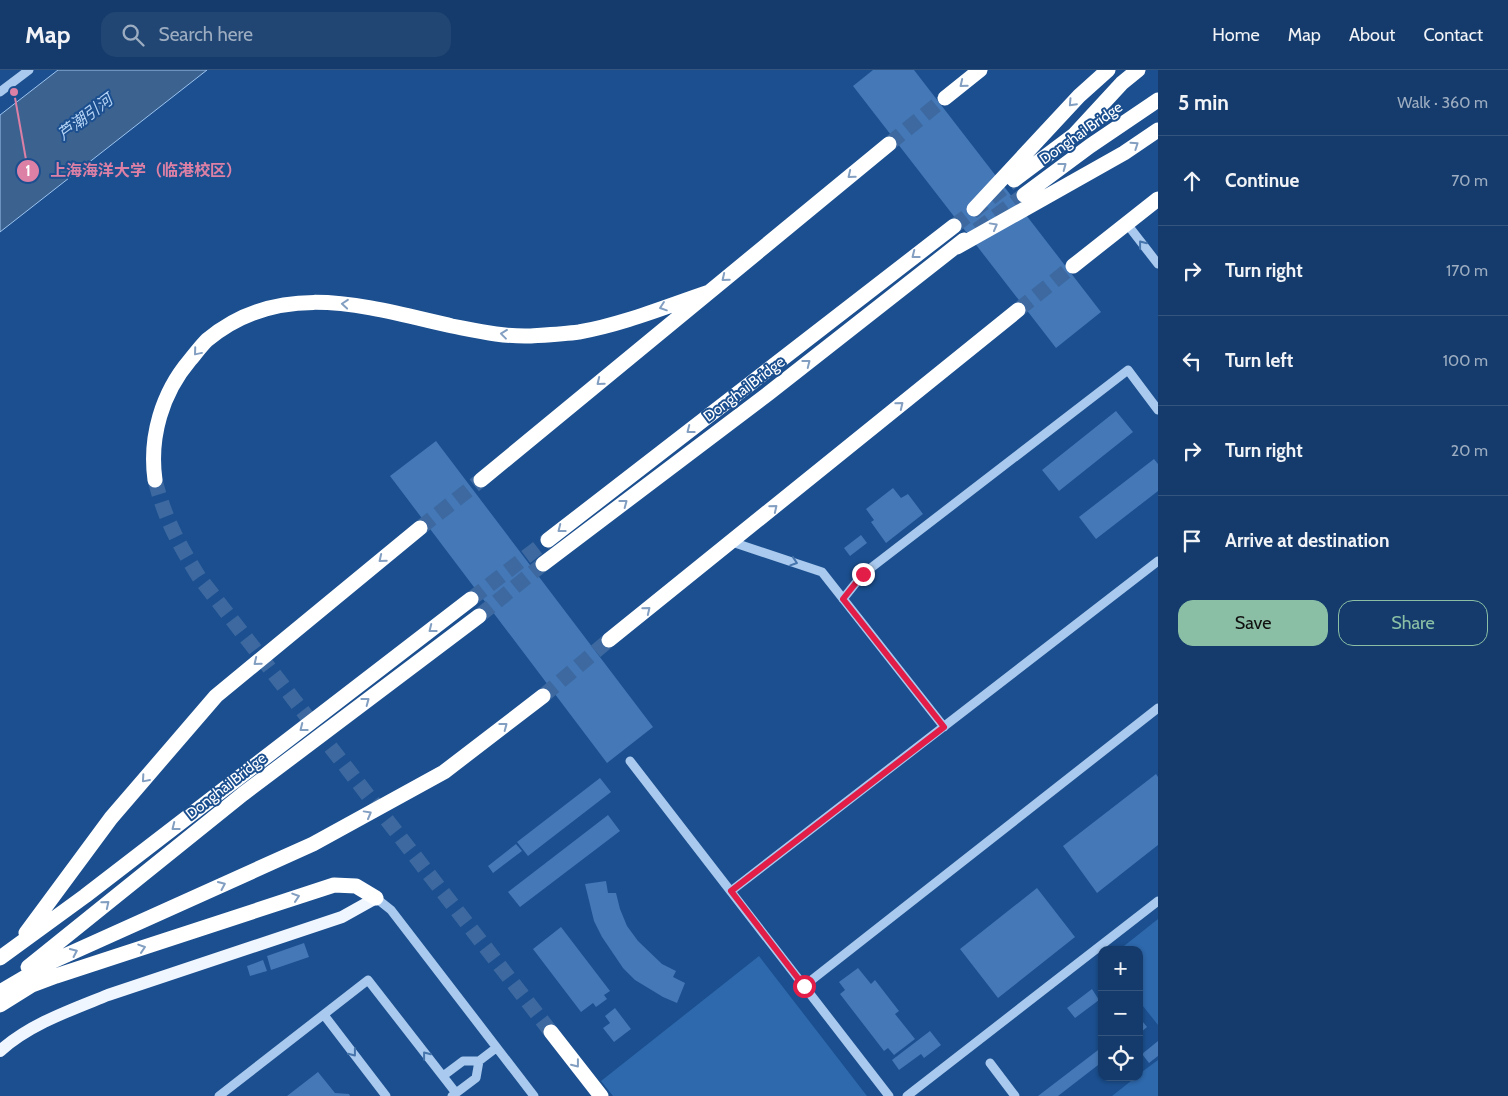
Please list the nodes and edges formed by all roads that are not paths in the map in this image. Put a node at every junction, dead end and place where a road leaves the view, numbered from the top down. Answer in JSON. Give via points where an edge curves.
{"nodes":[{"id":1,"x":29,"y":70,"type":"edge"},
{"id":2,"x":980,"y":70,"type":"edge"},
{"id":3,"x":1108,"y":70,"type":"edge"},
{"id":4,"x":1138,"y":70,"type":"edge"},
{"id":5,"x":0,"y":92,"type":"edge"},
{"id":6,"x":946,"y":98,"type":"tunnel mouth"},
{"id":7,"x":1158,"y":100,"type":"edge"},
{"id":8,"x":1158,"y":130,"type":"edge"},
{"id":9,"x":889,"y":144,"type":"tunnel mouth"},
{"id":10,"x":1014,"y":180,"type":"tunnel mouth"},
{"id":11,"x":1024,"y":195,"type":"tunnel mouth"},
{"id":12,"x":1158,"y":199,"type":"edge"},
{"id":13,"x":974,"y":209,"type":"dead end"},
{"id":14,"x":1127,"y":224,"type":"junction"},
{"id":15,"x":954,"y":226,"type":"tunnel mouth"},
{"id":16,"x":964,"y":240,"type":"tunnel mouth"},
{"id":17,"x":952,"y":250,"type":"junction"},
{"id":18,"x":1158,"y":264,"type":"edge"},
{"id":19,"x":1073,"y":266,"type":"tunnel mouth"},
{"id":20,"x":709,"y":292,"type":"junction"},
{"id":21,"x":1018,"y":310,"type":"tunnel mouth"},
{"id":22,"x":1158,"y":410,"type":"edge"},
{"id":23,"x":155,"y":480,"type":"tunnel mouth"},
{"id":24,"x":481,"y":480,"type":"tunnel mouth"},
{"id":25,"x":420,"y":528,"type":"tunnel mouth"},
{"id":26,"x":548,"y":540,"type":"tunnel mouth"},
{"id":27,"x":732,"y":542,"type":"junction"},
{"id":28,"x":1158,"y":561,"type":"edge"},
{"id":29,"x":543,"y":564,"type":"tunnel mouth"},
{"id":30,"x":471,"y":599,"type":"tunnel mouth"},
{"id":31,"x":843,"y":599,"type":"junction"},
{"id":32,"x":479,"y":616,"type":"tunnel mouth"},
{"id":33,"x":609,"y":640,"type":"tunnel mouth"},
{"id":34,"x":543,"y":696,"type":"tunnel mouth"},
{"id":35,"x":1158,"y":708,"type":"edge"},
{"id":36,"x":944,"y":727,"type":"junction"},
{"id":37,"x":630,"y":761,"type":"dead end"},
{"id":38,"x":731,"y":891,"type":"junction"},
{"id":39,"x":376,"y":898,"type":"junction"},
{"id":40,"x":1158,"y":901,"type":"edge"},
{"id":41,"x":17,"y":944,"type":"junction"},
{"id":42,"x":0,"y":958,"type":"edge"},
{"id":43,"x":804,"y":986,"type":"junction"},
{"id":44,"x":0,"y":991,"type":"edge"},
{"id":45,"x":0,"y":1005,"type":"edge"},
{"id":46,"x":324,"y":1015,"type":"junction"},
{"id":47,"x":551,"y":1032,"type":"tunnel mouth"},
{"id":48,"x":496,"y":1048,"type":"junction"},
{"id":49,"x":0,"y":1051,"type":"edge"},
{"id":50,"x":479,"y":1061,"type":"junction"},
{"id":51,"x":990,"y":1063,"type":"dead end"},
{"id":52,"x":443,"y":1076,"type":"junction"},
{"id":53,"x":454,"y":1095,"type":"edge"},
{"id":54,"x":219,"y":1096,"type":"edge"},
{"id":55,"x":386,"y":1096,"type":"edge"},
{"id":56,"x":534,"y":1096,"type":"edge"},
{"id":57,"x":601,"y":1096,"type":"edge"},
{"id":58,"x":889,"y":1096,"type":"edge"},
{"id":59,"x":907,"y":1096,"type":"edge"},
{"id":60,"x":1016,"y":1096,"type":"edge"}],
"edges":[{"from":1,"to":5,"type":"street"},
{"from":2,"to":6,"type":"highway","one_way":true},
{"from":3,"to":13,"type":"highway","one_way":true,"via":[[1079,96]]},
{"from":4,"to":10,"type":"highway","name":"Donghai Bridge","via":[[1074,136]]},
{"from":11,"to":7,"type":"highway","name":"Donghai Bridge","one_way":true},
{"from":17,"to":8,"type":"highway","one_way":true,"via":[[1124,153]]},
{"from":9,"to":20,"type":"highway","one_way":true},
{"from":12,"to":14,"type":"highway"},
{"from":18,"to":14,"type":"street","one_way":true},
{"from":14,"to":19,"type":"highway"},
{"from":15,"to":26,"type":"highway","name":"Donghai Bridge","one_way":true},
{"from":16,"to":17,"type":"highway","name":"Donghai Bridge"},
{"from":29,"to":17,"type":"highway","name":"Donghai Bridge","one_way":true},
{"from":20,"to":23,"type":"highway","one_way":true,"via":[[579,332],[530,336],[482,331],[354,304],[317,301],[283,304],[254,313],[206,341],[169,391],[154,444]]},
{"from":20,"to":24,"type":"highway","one_way":true},
{"from":27,"to":21,"type":"highway","one_way":true},
{"from":22,"to":31,"type":"street","via":[[1128,370],[863,574]]},
{"from":25,"to":41,"type":"highway","one_way":true,"via":[[216,696],[112,818]]},
{"from":27,"to":31,"type":"street","one_way":true,"via":[[822,572]]},
{"from":33,"to":27,"type":"highway","one_way":true},
{"from":28,"to":36,"type":"street"},
{"from":30,"to":41,"type":"highway","name":"Donghai Bridge","one_way":true,"via":[[86,896]]},
{"from":31,"to":36,"type":"street"},
{"from":44,"to":32,"type":"highway","name":"Donghai Bridge","one_way":true,"via":[[243,794]]},
{"from":44,"to":34,"type":"highway","one_way":true,"via":[[51,962],[322,839],[444,772]]},
{"from":35,"to":43,"type":"street"},
{"from":36,"to":38,"type":"street"},
{"from":37,"to":38,"type":"street"},
{"from":38,"to":43,"type":"street"},
{"from":45,"to":39,"type":"highway","one_way":true,"via":[[32,985],[56,976],[334,885],[356,886]]},
{"from":39,"to":48,"type":"street","via":[[391,910]]},
{"from":39,"to":49,"type":"main road","via":[[342,916],[71,1010],[31,1030]]},
{"from":40,"to":59,"type":"street"},
{"from":41,"to":42,"type":"highway","name":"Donghai Bridge"},
{"from":43,"to":58,"type":"street"},
{"from":52,"to":46,"type":"street","one_way":true,"via":[[368,980]]},
{"from":46,"to":54,"type":"street"},
{"from":46,"to":55,"type":"street","one_way":true},
{"from":47,"to":57,"type":"highway","one_way":true},
{"from":48,"to":50,"type":"street"},
{"from":48,"to":56,"type":"street"},
{"from":50,"to":52,"type":"street","via":[[463,1061]]},
{"from":50,"to":53,"type":"street","via":[[476,1078]]},
{"from":51,"to":60,"type":"street"},
{"from":52,"to":53,"type":"street"}]}
